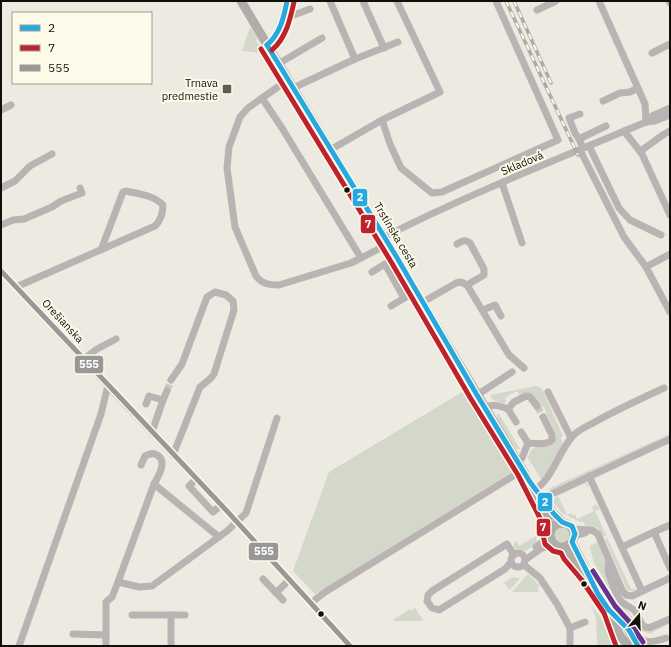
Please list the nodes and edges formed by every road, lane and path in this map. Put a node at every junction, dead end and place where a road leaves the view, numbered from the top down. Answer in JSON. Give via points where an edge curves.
{"nodes":[{"id":1,"x":241,"y":1,"type":"edge"},
{"id":2,"x":287,"y":1,"type":"edge"},
{"id":3,"x":330,"y":1,"type":"edge"},
{"id":4,"x":363,"y":1,"type":"edge"},
{"id":5,"x":397,"y":1,"type":"edge"},
{"id":6,"x":496,"y":1,"type":"edge"},
{"id":7,"x":556,"y":1,"type":"edge"},
{"id":8,"x":599,"y":1,"type":"edge"},
{"id":9,"x":310,"y":9,"type":"dead end"},
{"id":10,"x":537,"y":10,"type":"dead end"},
{"id":11,"x":284,"y":14,"type":"junction"},
{"id":12,"x":322,"y":38,"type":"dead end"},
{"id":13,"x":398,"y":42,"type":"dead end"},
{"id":14,"x":670,"y":44,"type":"edge"},
{"id":15,"x":267,"y":45,"type":"junction"},
{"id":16,"x":384,"y":48,"type":"junction"},
{"id":17,"x":652,"y":53,"type":"dead end"},
{"id":18,"x":355,"y":59,"type":"junction"},
{"id":19,"x":278,"y":64,"type":"junction"},
{"id":20,"x":288,"y":80,"type":"junction"},
{"id":21,"x":293,"y":88,"type":"junction"},
{"id":22,"x":638,"y":88,"type":"junction"},
{"id":23,"x":262,"y":98,"type":"junction"},
{"id":24,"x":603,"y":101,"type":"dead end"},
{"id":25,"x":11,"y":105,"type":"dead end"},
{"id":26,"x":670,"y":108,"type":"edge"},
{"id":27,"x":1,"y":110,"type":"edge"},
{"id":28,"x":580,"y":114,"type":"dead end"},
{"id":29,"x":670,"y":115,"type":"edge"},
{"id":30,"x":382,"y":120,"type":"junction"},
{"id":31,"x":646,"y":122,"type":"junction"},
{"id":32,"x":606,"y":126,"type":"dead end"},
{"id":33,"x":624,"y":131,"type":"junction"},
{"id":34,"x":670,"y":131,"type":"edge"},
{"id":35,"x":579,"y":139,"type":"junction"},
{"id":36,"x":584,"y":148,"type":"junction"},
{"id":37,"x":330,"y":150,"type":"junction"},
{"id":38,"x":640,"y":151,"type":"junction"},
{"id":39,"x":52,"y":154,"type":"dead end"},
{"id":40,"x":502,"y":183,"type":"junction"},
{"id":41,"x":1,"y":188,"type":"edge"},
{"id":42,"x":80,"y":188,"type":"dead end"},
{"id":43,"x":670,"y":215,"type":"edge"},
{"id":44,"x":1,"y":225,"type":"edge"},
{"id":45,"x":661,"y":235,"type":"dead end"},
{"id":46,"x":386,"y":240,"type":"junction"},
{"id":47,"x":522,"y":243,"type":"dead end"},
{"id":48,"x":458,"y":244,"type":"dead end"},
{"id":49,"x":101,"y":250,"type":"junction"},
{"id":50,"x":670,"y":254,"type":"edge"},
{"id":51,"x":361,"y":258,"type":"junction"},
{"id":52,"x":646,"y":267,"type":"junction"},
{"id":53,"x":1,"y":271,"type":"edge"},
{"id":54,"x":372,"y":272,"type":"dead end"},
{"id":55,"x":468,"y":285,"type":"junction"},
{"id":56,"x":16,"y":287,"type":"junction"},
{"id":57,"x":416,"y":291,"type":"junction"},
{"id":58,"x":404,"y":298,"type":"junction"},
{"id":59,"x":423,"y":302,"type":"junction"},
{"id":60,"x":391,"y":306,"type":"dead end"},
{"id":61,"x":483,"y":310,"type":"junction"},
{"id":62,"x":670,"y":312,"type":"edge"},
{"id":63,"x":501,"y":316,"type":"dead end"},
{"id":64,"x":116,"y":339,"type":"dead end"},
{"id":65,"x":84,"y":359,"type":"junction"},
{"id":66,"x":524,"y":368,"type":"dead end"},
{"id":67,"x":512,"y":372,"type":"dead end"},
{"id":68,"x":171,"y":380,"type":"tunnel mouth"},
{"id":69,"x":108,"y":385,"type":"junction"},
{"id":70,"x":664,"y":388,"type":"dead end"},
{"id":71,"x":167,"y":391,"type":"tunnel mouth"},
{"id":72,"x":548,"y":392,"type":"dead end"},
{"id":73,"x":477,"y":395,"type":"junction"},
{"id":74,"x":163,"y":400,"type":"junction"},
{"id":75,"x":146,"y":404,"type":"dead end"},
{"id":76,"x":537,"y":406,"type":"tunnel mouth"},
{"id":77,"x":485,"y":408,"type":"junction"},
{"id":78,"x":508,"y":409,"type":"junction"},
{"id":79,"x":543,"y":417,"type":"tunnel mouth"},
{"id":80,"x":277,"y":418,"type":"dead end"},
{"id":81,"x":516,"y":422,"type":"dead end"},
{"id":82,"x":152,"y":432,"type":"junction"},
{"id":83,"x":521,"y":432,"type":"dead end"},
{"id":84,"x":571,"y":438,"type":"junction"},
{"id":85,"x":670,"y":439,"type":"edge"},
{"id":86,"x":528,"y":443,"type":"junction"},
{"id":87,"x":173,"y":455,"type":"junction"},
{"id":88,"x":518,"y":462,"type":"junction"},
{"id":89,"x":140,"y":465,"type":"dead end"},
{"id":90,"x":524,"y":472,"type":"junction"},
{"id":91,"x":589,"y":476,"type":"junction"},
{"id":92,"x":154,"y":484,"type":"junction"},
{"id":93,"x":533,"y":485,"type":"junction"},
{"id":94,"x":543,"y":498,"type":"junction"},
{"id":95,"x":236,"y":522,"type":"junction"},
{"id":96,"x":562,"y":522,"type":"junction"},
{"id":97,"x":670,"y":525,"type":"edge"},
{"id":98,"x":654,"y":532,"type":"junction"},
{"id":99,"x":551,"y":533,"type":"junction"},
{"id":100,"x":219,"y":537,"type":"junction"},
{"id":101,"x":572,"y":538,"type":"junction"},
{"id":102,"x":556,"y":545,"type":"junction"},
{"id":103,"x":622,"y":547,"type":"junction"},
{"id":104,"x":524,"y":560,"type":"junction"},
{"id":105,"x":609,"y":560,"type":"junction"},
{"id":106,"x":514,"y":561,"type":"junction"},
{"id":107,"x":669,"y":565,"type":"edge"},
{"id":108,"x":670,"y":578,"type":"edge"},
{"id":109,"x":263,"y":579,"type":"dead end"},
{"id":110,"x":289,"y":580,"type":"junction"},
{"id":111,"x":118,"y":582,"type":"junction"},
{"id":112,"x":642,"y":591,"type":"junction"},
{"id":113,"x":276,"y":593,"type":"junction"},
{"id":114,"x":283,"y":600,"type":"dead end"},
{"id":115,"x":311,"y":604,"type":"junction"},
{"id":116,"x":610,"y":610,"type":"junction"},
{"id":117,"x":132,"y":615,"type":"dead end"},
{"id":118,"x":171,"y":615,"type":"junction"},
{"id":119,"x":185,"y":615,"type":"dead end"},
{"id":120,"x":670,"y":619,"type":"edge"},
{"id":121,"x":585,"y":622,"type":"dead end"},
{"id":122,"x":570,"y":628,"type":"junction"},
{"id":123,"x":630,"y":632,"type":"junction"},
{"id":124,"x":73,"y":634,"type":"dead end"},
{"id":125,"x":618,"y":634,"type":"junction"},
{"id":126,"x":106,"y":635,"type":"junction"},
{"id":127,"x":668,"y":637,"type":"edge"},
{"id":128,"x":19,"y":646,"type":"edge"},
{"id":129,"x":106,"y":646,"type":"edge"},
{"id":130,"x":171,"y":646,"type":"edge"},
{"id":131,"x":350,"y":646,"type":"edge"},
{"id":132,"x":570,"y":646,"type":"edge"},
{"id":133,"x":623,"y":646,"type":"edge"},
{"id":134,"x":628,"y":646,"type":"edge"},
{"id":135,"x":638,"y":646,"type":"edge"},
{"id":136,"x":658,"y":646,"type":"edge"}],
"edges":[{"from":1,"to":15,"type":"main road","name":"Trstínska cesta"},
{"from":2,"to":11,"type":"street"},
{"from":3,"to":18,"type":"street"},
{"from":4,"to":16,"type":"street"},
{"from":5,"to":30,"type":"street","via":[[440,92]]},
{"from":6,"to":30,"type":"street","via":[[558,140],[442,192],[432,193],[401,168]]},
{"from":7,"to":10,"type":"street"},
{"from":8,"to":22,"type":"street"},
{"from":9,"to":11,"type":"street","via":[[291,16]]},
{"from":11,"to":15,"type":"street","via":[[273,40]]},
{"from":12,"to":19,"type":"street"},
{"from":13,"to":16,"type":"street"},
{"from":14,"to":17,"type":"street"},
{"from":15,"to":19,"type":"main road","name":"Trstínska cesta"},
{"from":16,"to":18,"type":"street"},
{"from":18,"to":21,"type":"street"},
{"from":19,"to":20,"type":"main road","name":"Trstínska cesta"},
{"from":20,"to":21,"type":"main road","name":"Trstínska cesta"},
{"from":20,"to":23,"type":"street","name":"Skladová"},
{"from":21,"to":37,"type":"main road","name":"Trstínska cesta"},
{"from":22,"to":24,"type":"street"},
{"from":22,"to":31,"type":"street","via":[[645,104]]},
{"from":23,"to":51,"type":"street"},
{"from":23,"to":51,"type":"street","name":"Skladová","via":[[240,117],[229,147],[227,168],[235,227],[256,276],[260,281],[278,285]]},
{"from":25,"to":27,"type":"street"},
{"from":26,"to":31,"type":"street","via":[[652,116]]},
{"from":28,"to":35,"type":"street","via":[[570,118]]},
{"from":29,"to":31,"type":"street","name":"Skladová"},
{"from":30,"to":37,"type":"street"},
{"from":31,"to":33,"type":"street","name":"Skladová"},
{"from":32,"to":35,"type":"street"},
{"from":33,"to":36,"type":"street","name":"Skladová"},
{"from":33,"to":38,"type":"street"},
{"from":34,"to":38,"type":"street"},
{"from":35,"to":36,"type":"street"},
{"from":36,"to":40,"type":"street","name":"Skladová"},
{"from":36,"to":45,"type":"street","via":[[619,208],[630,220]]},
{"from":36,"to":52,"type":"street","via":[[624,237]]},
{"from":37,"to":46,"type":"main road","name":"Trstínska cesta"},
{"from":38,"to":43,"type":"street"},
{"from":39,"to":41,"type":"street","via":[[30,166],[15,181]]},
{"from":40,"to":46,"type":"street","name":"Skladová"},
{"from":40,"to":47,"type":"street"},
{"from":42,"to":44,"type":"street","via":[[82,193],[24,219]]},
{"from":46,"to":51,"type":"street","name":"Skladová"},
{"from":46,"to":57,"type":"main road","name":"Trstínska cesta"},
{"from":48,"to":55,"type":"street","via":[[462,241],[470,243],[484,269],[484,275]]},
{"from":49,"to":49,"type":"street","via":[[154,226],[160,221],[163,205],[150,196],[123,192]]},
{"from":49,"to":56,"type":"street"},
{"from":50,"to":52,"type":"street"},
{"from":52,"to":62,"type":"street"},
{"from":53,"to":56,"type":"street","name":"Orešianska"},
{"from":54,"to":58,"type":"street","via":[[385,264]]},
{"from":55,"to":59,"type":"street","via":[[456,283]]},
{"from":55,"to":61,"type":"street"},
{"from":56,"to":65,"type":"street","name":"Orešianska"},
{"from":57,"to":58,"type":"street"},
{"from":57,"to":59,"type":"main road","name":"Trstínska cesta"},
{"from":58,"to":60,"type":"street"},
{"from":59,"to":73,"type":"main road","name":"Trstínska cesta"},
{"from":61,"to":63,"type":"street","via":[[495,305]]},
{"from":61,"to":66,"type":"street","via":[[509,355]]},
{"from":64,"to":65,"type":"street"},
{"from":65,"to":69,"type":"street","name":"Orešianska"},
{"from":67,"to":73,"type":"street"},
{"from":68,"to":87,"type":"street","via":[[182,364],[207,297],[215,292],[226,295],[233,302],[234,310],[214,374],[200,387]]},
{"from":69,"to":82,"type":"street","name":"Orešianska"},
{"from":69,"to":128,"type":"street","via":[[101,414]]},
{"from":70,"to":84,"type":"street","via":[[616,410],[578,431]]},
{"from":71,"to":74,"type":"street"},
{"from":72,"to":84,"type":"street"},
{"from":73,"to":77,"type":"main road","name":"Trstínska cesta"},
{"from":74,"to":75,"type":"street","via":[[149,396]]},
{"from":74,"to":82,"type":"street"},
{"from":76,"to":78,"type":"street","via":[[526,396],[514,402]]},
{"from":77,"to":78,"type":"street","via":[[495,405]]},
{"from":77,"to":88,"type":"main road","name":"Trstínska cesta"},
{"from":78,"to":81,"type":"street"},
{"from":79,"to":86,"type":"street","via":[[552,440],[549,444]]},
{"from":80,"to":95,"type":"street","via":[[246,513]]},
{"from":82,"to":87,"type":"street","name":"Orešianska"},
{"from":83,"to":86,"type":"street"},
{"from":84,"to":93,"type":"street","via":[[548,478],[542,484]]},
{"from":85,"to":91,"type":"street"},
{"from":86,"to":88,"type":"street"},
{"from":87,"to":95,"type":"street","name":"Orešianska"},
{"from":88,"to":90,"type":"main road","name":"Trstínska cesta"},
{"from":89,"to":92,"type":"street","via":[[150,453],[161,458],[162,465]]},
{"from":90,"to":93,"type":"main road","name":"Trstínska cesta"},
{"from":90,"to":115,"type":"street","via":[[518,473],[325,592]]},
{"from":91,"to":94,"type":"street"},
{"from":91,"to":103,"type":"street"},
{"from":92,"to":100,"type":"street"},
{"from":92,"to":111,"type":"street"},
{"from":93,"to":94,"type":"main road","name":"Trstínska cesta"},
{"from":93,"to":99,"type":"main road","name":"Trstínska cesta"},
{"from":94,"to":96,"type":"main road","name":"Trstínska cesta"},
{"from":95,"to":100,"type":"street"},
{"from":95,"to":110,"type":"street","name":"Orešianska"},
{"from":96,"to":99,"type":"main road","via":[[556,524]]},
{"from":96,"to":101,"type":"main road","name":"Trstínska cesta","via":[[567,523]]},
{"from":97,"to":98,"type":"street"},
{"from":98,"to":103,"type":"street"},
{"from":98,"to":107,"type":"street"},
{"from":99,"to":102,"type":"main road","name":"Trstínska cesta"},
{"from":99,"to":104,"type":"street"},
{"from":100,"to":111,"type":"street","via":[[152,586],[139,587]]},
{"from":101,"to":102,"type":"main road"},
{"from":101,"to":105,"type":"street","via":[[588,530],[594,530]]},
{"from":101,"to":116,"type":"main road","via":[[587,574]]},
{"from":102,"to":104,"type":"street","via":[[542,548]]},
{"from":103,"to":112,"type":"street"},
{"from":104,"to":106,"type":"street","via":[[520,567]]},
{"from":104,"to":106,"type":"street","via":[[519,553]]},
{"from":104,"to":122,"type":"street","via":[[540,578]]},
{"from":105,"to":112,"type":"street","via":[[624,593],[632,596]]},
{"from":105,"to":120,"type":"street","via":[[609,576],[621,601],[633,617],[648,628]]},
{"from":106,"to":106,"type":"street","via":[[507,544],[432,591],[427,601],[432,608],[439,610]]},
{"from":108,"to":112,"type":"street"},
{"from":109,"to":113,"type":"street"},
{"from":110,"to":113,"type":"street"},
{"from":110,"to":115,"type":"street","name":"Orešianska"},
{"from":111,"to":126,"type":"street","via":[[112,596],[106,602]]},
{"from":113,"to":114,"type":"street"},
{"from":115,"to":131,"type":"street","name":"Orešianska"},
{"from":116,"to":123,"type":"main road"},
{"from":116,"to":125,"type":"main road"},
{"from":117,"to":118,"type":"street"},
{"from":118,"to":119,"type":"street"},
{"from":118,"to":130,"type":"street"},
{"from":121,"to":122,"type":"street"},
{"from":122,"to":132,"type":"street"},
{"from":123,"to":127,"type":"street","via":[[647,642]]},
{"from":123,"to":135,"type":"main road"},
{"from":124,"to":126,"type":"street"},
{"from":125,"to":133,"type":"main road"},
{"from":125,"to":134,"type":"main road"},
{"from":126,"to":129,"type":"street"},
{"from":127,"to":136,"type":"street"}]}
